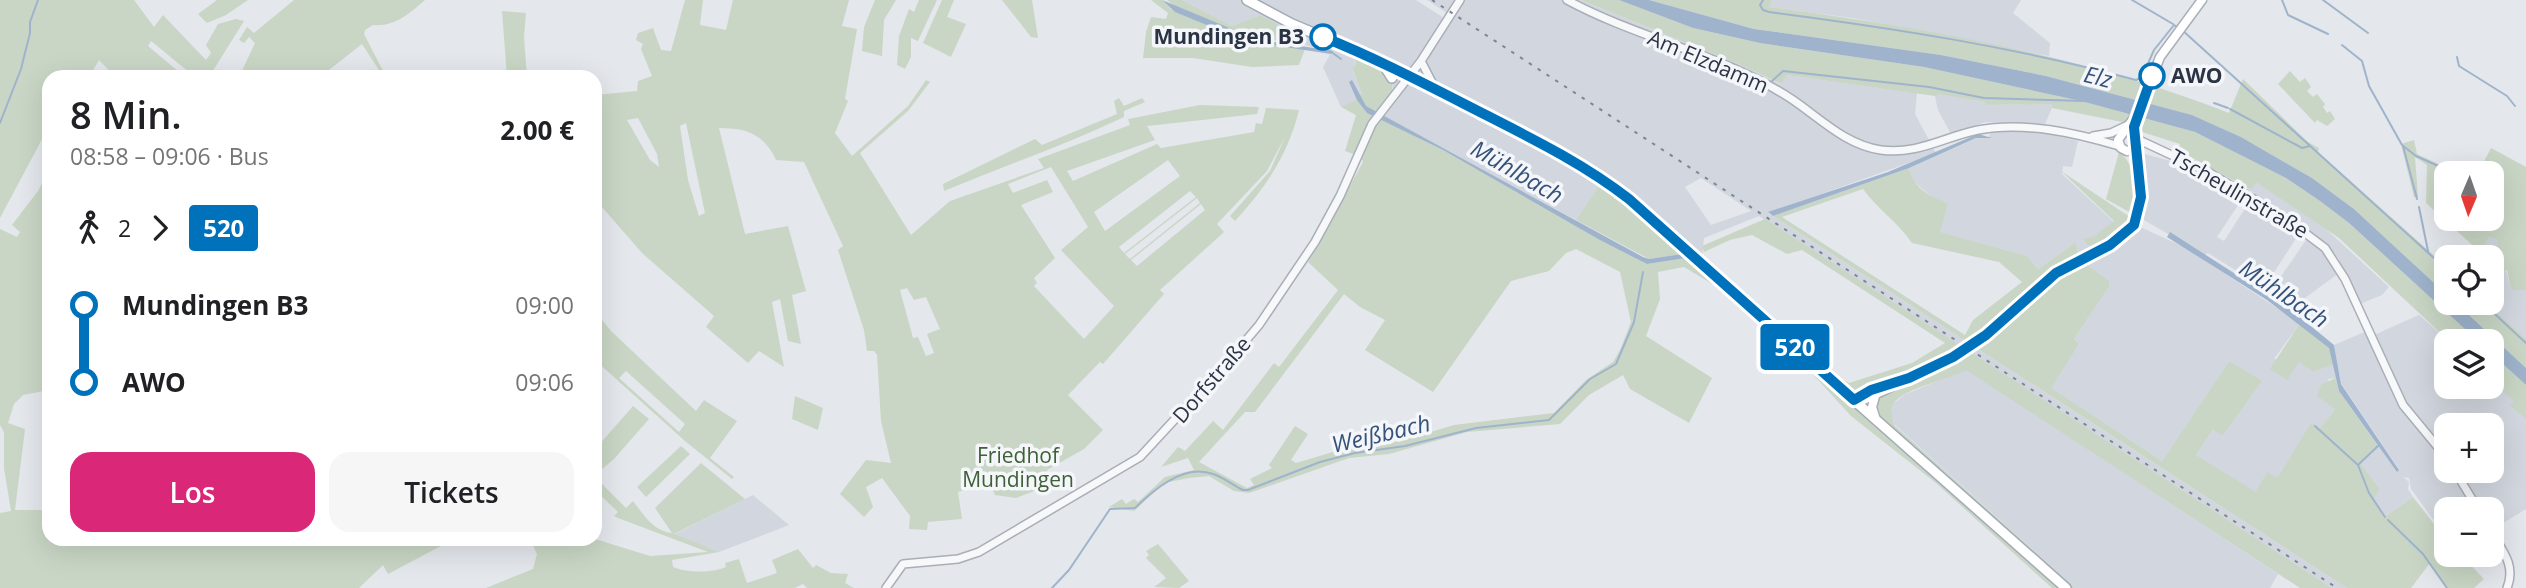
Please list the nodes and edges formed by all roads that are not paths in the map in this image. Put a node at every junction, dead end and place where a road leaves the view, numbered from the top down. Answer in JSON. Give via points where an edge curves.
{"nodes":[{"id":1,"x":1247,"y":0,"type":"edge"},
{"id":2,"x":1460,"y":0,"type":"edge"},
{"id":3,"x":1567,"y":0,"type":"edge"},
{"id":4,"x":2202,"y":0,"type":"edge"},
{"id":5,"x":1381,"y":61,"type":"junction"},
{"id":6,"x":1421,"y":61,"type":"junction"},
{"id":7,"x":1409,"y":75,"type":"junction"},
{"id":8,"x":1392,"y":78,"type":"joint"},
{"id":9,"x":1435,"y":88,"type":"junction"},
{"id":10,"x":1394,"y":93,"type":"junction"},
{"id":11,"x":2130,"y":135,"type":"junction"},
{"id":12,"x":2082,"y":136,"type":"junction"},
{"id":13,"x":1892,"y":384,"type":"junction"},
{"id":14,"x":1876,"y":393,"type":"junction"},
{"id":15,"x":1854,"y":400,"type":"junction"},
{"id":16,"x":1877,"y":420,"type":"junction"},
{"id":17,"x":2434,"y":442,"type":"edge"},
{"id":18,"x":2504,"y":552,"type":"edge"},
{"id":19,"x":886,"y":588,"type":"edge"},
{"id":20,"x":2066,"y":588,"type":"edge"},
{"id":21,"x":2507,"y":588,"type":"edge"}],
"edges":[{"from":1,"to":5,"type":"main road"},
{"from":2,"to":6,"type":"street","name":"Dorfstraße"},
{"from":3,"to":12,"type":"street","name":"Am Elzdamm","via":[[1752,77],[1848,139],[1881,150],[1920,149],[1991,128]]},
{"from":4,"to":11,"type":"main road","via":[[2160,57]]},
{"from":5,"to":7,"type":"main road"},
{"from":5,"to":8,"type":"main road"},
{"from":6,"to":7,"type":"street","name":"Dorfstraße"},
{"from":6,"to":9,"type":"street"},
{"from":7,"to":9,"type":"main road"},
{"from":7,"to":10,"type":"street","name":"Dorfstraße"},
{"from":8,"to":10,"type":"street"},
{"from":9,"to":15,"type":"main road","via":[[1585,168],[1629,199]]},
{"from":10,"to":19,"type":"street","name":"Dorfstraße","via":[[1378,116],[1325,225],[1285,287],[1251,335],[1150,449],[979,552],[958,559],[907,563]]},
{"from":11,"to":12,"type":"street"},
{"from":11,"to":12,"type":"street"},
{"from":11,"to":13,"type":"main road","bridge":true,"via":[[2137,213],[2131,224],[2110,245],[2056,273],[1986,335],[1953,357]]},
{"from":11,"to":17,"type":"street","name":"Tscheulinstraße","via":[[2183,159],[2284,217],[2325,248],[2346,279],[2403,405]]},
{"from":13,"to":14,"type":"main road"},
{"from":13,"to":15,"type":"main road"},
{"from":14,"to":15,"type":"main road"},
{"from":14,"to":16,"type":"main road","via":[[1872,407]]},
{"from":15,"to":16,"type":"main road"},
{"from":16,"to":20,"type":"main road"},
{"from":18,"to":21,"type":"street","via":[[2510,575]]}]}
